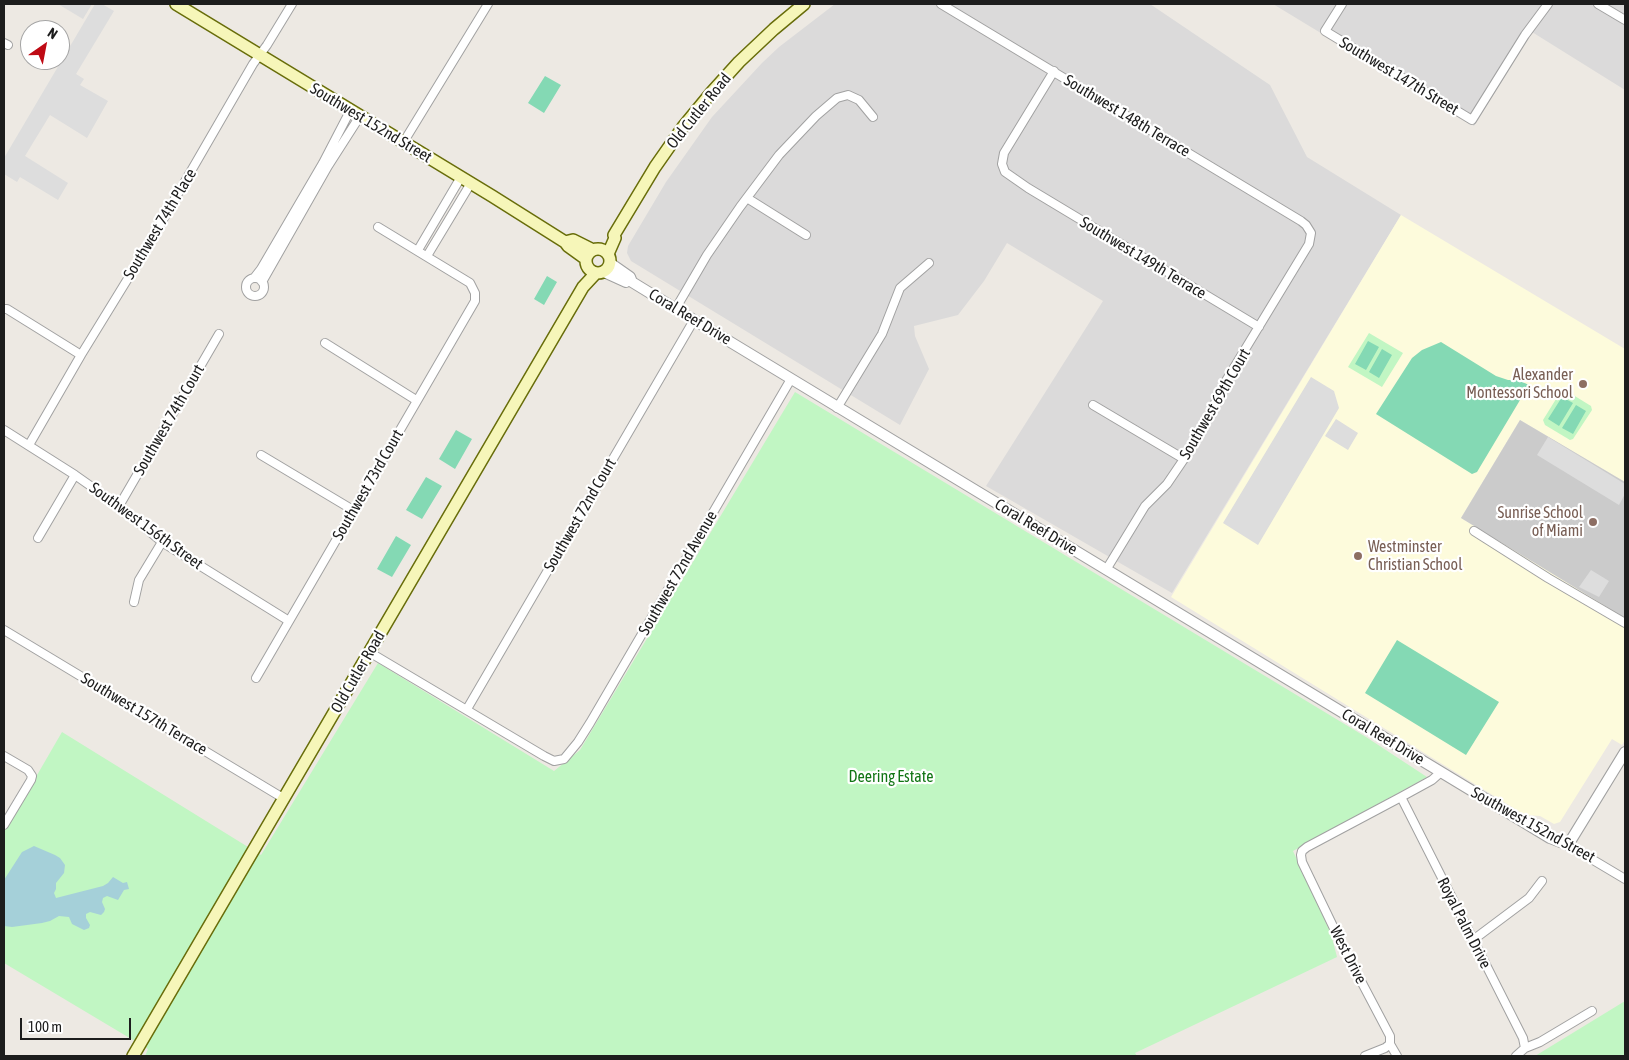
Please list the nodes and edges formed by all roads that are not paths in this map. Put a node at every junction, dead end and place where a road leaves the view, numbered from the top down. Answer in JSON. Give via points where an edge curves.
{"nodes":[{"id":1,"x":176,"y":4,"type":"edge"},
{"id":2,"x":292,"y":4,"type":"edge"},
{"id":3,"x":488,"y":4,"type":"edge"},
{"id":4,"x":804,"y":4,"type":"edge"},
{"id":5,"x":942,"y":4,"type":"edge"},
{"id":6,"x":1342,"y":4,"type":"edge"},
{"id":7,"x":1548,"y":4,"type":"edge"},
{"id":8,"x":1598,"y":4,"type":"edge"},
{"id":9,"x":1610,"y":7,"type":"edge"},
{"id":10,"x":1625,"y":20,"type":"edge"},
{"id":11,"x":260,"y":55,"type":"junction"},
{"id":12,"x":1054,"y":71,"type":"junction"},
{"id":13,"x":355,"y":114,"type":"junction"},
{"id":14,"x":872,"y":117,"type":"dead end"},
{"id":15,"x":403,"y":143,"type":"junction"},
{"id":16,"x":466,"y":180,"type":"junction"},
{"id":17,"x":747,"y":198,"type":"junction"},
{"id":18,"x":378,"y":227,"type":"dead end"},
{"id":19,"x":1310,"y":231,"type":"joint"},
{"id":20,"x":284,"y":235,"type":"junction"},
{"id":21,"x":806,"y":235,"type":"dead end"},
{"id":22,"x":418,"y":250,"type":"junction"},
{"id":23,"x":427,"y":256,"type":"junction"},
{"id":24,"x":598,"y":261,"type":"junction"},
{"id":25,"x":929,"y":263,"type":"dead end"},
{"id":26,"x":254,"y":278,"type":"junction"},
{"id":27,"x":262,"y":282,"type":"junction"},
{"id":28,"x":676,"y":308,"type":"junction"},
{"id":29,"x":4,"y":309,"type":"edge"},
{"id":30,"x":694,"y":320,"type":"junction"},
{"id":31,"x":1259,"y":328,"type":"junction"},
{"id":32,"x":219,"y":334,"type":"dead end"},
{"id":33,"x":325,"y":343,"type":"dead end"},
{"id":34,"x":81,"y":355,"type":"junction"},
{"id":35,"x":791,"y":379,"type":"junction"},
{"id":36,"x":416,"y":400,"type":"junction"},
{"id":37,"x":1094,"y":405,"type":"dead end"},
{"id":38,"x":837,"y":408,"type":"junction"},
{"id":39,"x":4,"y":430,"type":"edge"},
{"id":40,"x":29,"y":445,"type":"junction"},
{"id":41,"x":261,"y":455,"type":"dead end"},
{"id":42,"x":1184,"y":458,"type":"junction"},
{"id":43,"x":75,"y":475,"type":"junction"},
{"id":44,"x":119,"y":506,"type":"junction"},
{"id":45,"x":353,"y":510,"type":"junction"},
{"id":46,"x":1474,"y":531,"type":"dead end"},
{"id":47,"x":38,"y":538,"type":"dead end"},
{"id":48,"x":162,"y":542,"type":"junction"},
{"id":49,"x":1106,"y":570,"type":"junction"},
{"id":50,"x":134,"y":602,"type":"dead end"},
{"id":51,"x":289,"y":621,"type":"junction"},
{"id":52,"x":1625,"y":623,"type":"edge"},
{"id":53,"x":4,"y":630,"type":"edge"},
{"id":54,"x":369,"y":652,"type":"junction"},
{"id":55,"x":256,"y":678,"type":"dead end"},
{"id":56,"x":466,"y":709,"type":"junction"},
{"id":57,"x":1625,"y":752,"type":"edge"},
{"id":58,"x":4,"y":756,"type":"edge"},
{"id":59,"x":1441,"y":772,"type":"junction"},
{"id":60,"x":1401,"y":797,"type":"junction"},
{"id":61,"x":283,"y":798,"type":"junction"},
{"id":62,"x":4,"y":825,"type":"edge"},
{"id":63,"x":1568,"y":845,"type":"junction"},
{"id":64,"x":1625,"y":878,"type":"edge"},
{"id":65,"x":1542,"y":881,"type":"dead end"},
{"id":66,"x":1473,"y":940,"type":"junction"},
{"id":67,"x":1592,"y":1011,"type":"dead end"},
{"id":68,"x":1390,"y":1044,"type":"junction"},
{"id":69,"x":1525,"y":1048,"type":"junction"},
{"id":70,"x":134,"y":1056,"type":"edge"},
{"id":71,"x":1365,"y":1056,"type":"edge"},
{"id":72,"x":1397,"y":1056,"type":"edge"},
{"id":73,"x":1516,"y":1056,"type":"edge"}],
"edges":[{"from":1,"to":11,"type":"main road","name":"Southwest 152nd Street"},
{"from":2,"to":11,"type":"street","name":"Southwest 74th Place"},
{"from":3,"to":15,"type":"street"},
{"from":4,"to":24,"type":"main road","name":"Old Cutler Road","via":[[748,53],[701,104],[663,156],[614,235],[610,235],[603,244]]},
{"from":5,"to":12,"type":"street","name":"Southwest 148th Terrace"},
{"from":6,"to":7,"type":"street","name":"Southwest 147th Street","via":[[1325,31],[1472,120]]},
{"from":8,"to":9,"type":"street"},
{"from":9,"to":10,"type":"street"},
{"from":11,"to":13,"type":"main road","name":"Southwest 152nd Street"},
{"from":11,"to":34,"type":"street","name":"Southwest 74th Place"},
{"from":12,"to":19,"type":"street","name":"Southwest 148th Terrace","via":[[1301,221]]},
{"from":12,"to":31,"type":"street","name":"Southwest 149th Terrace","via":[[1006,148],[1002,159],[1005,172]]},
{"from":13,"to":15,"type":"main road","name":"Southwest 152nd Street"},
{"from":13,"to":20,"type":"street"},
{"from":14,"to":17,"type":"street","via":[[858,99],[848,95],[837,98],[781,152]]},
{"from":15,"to":16,"type":"main road","name":"Southwest 152nd Street"},
{"from":16,"to":22,"type":"street"},
{"from":16,"to":23,"type":"street"},
{"from":16,"to":24,"type":"main road","name":"Southwest 152nd Street","via":[[568,246]]},
{"from":17,"to":21,"type":"street"},
{"from":17,"to":28,"type":"street","via":[[707,255]]},
{"from":18,"to":22,"type":"street"},
{"from":19,"to":31,"type":"street","name":"Southwest 69th Court","via":[[1309,244]]},
{"from":20,"to":26,"type":"street"},
{"from":20,"to":27,"type":"street"},
{"from":22,"to":23,"type":"street"},
{"from":23,"to":36,"type":"street","name":"Southwest 73rd Court","via":[[468,281],[476,297]]},
{"from":24,"to":28,"type":"street","name":"Coral Reef Drive","via":[[626,282],[632,282]]},
{"from":24,"to":54,"type":"main road","name":"Old Cutler Road"},
{"from":25,"to":38,"type":"street","via":[[900,288],[883,332]]},
{"from":26,"to":27,"type":"street"},
{"from":26,"to":27,"type":"street","via":[[246,286],[251,296],[262,293]]},
{"from":28,"to":30,"type":"street","name":"Coral Reef Drive"},
{"from":29,"to":34,"type":"street"},
{"from":30,"to":35,"type":"street","name":"Coral Reef Drive"},
{"from":30,"to":56,"type":"street","name":"Southwest 72nd Court"},
{"from":31,"to":42,"type":"street","name":"Southwest 69th Court"},
{"from":32,"to":44,"type":"street","name":"Southwest 74th Court"},
{"from":33,"to":36,"type":"street"},
{"from":34,"to":40,"type":"street","name":"Southwest 74th Place"},
{"from":35,"to":38,"type":"street","name":"Coral Reef Drive"},
{"from":35,"to":56,"type":"street","name":"Southwest 72nd Avenue","via":[[572,750],[564,758],[554,761]]},
{"from":36,"to":45,"type":"street","name":"Southwest 73rd Court"},
{"from":37,"to":42,"type":"street"},
{"from":38,"to":49,"type":"street","name":"Coral Reef Drive"},
{"from":39,"to":40,"type":"street","name":"Southwest 156th Street"},
{"from":40,"to":43,"type":"street","name":"Southwest 156th Street"},
{"from":41,"to":45,"type":"street"},
{"from":42,"to":49,"type":"street","name":"Southwest 69th Court","via":[[1167,484],[1145,506]]},
{"from":43,"to":44,"type":"street","name":"Southwest 156th Street"},
{"from":43,"to":47,"type":"street"},
{"from":44,"to":48,"type":"street","name":"Southwest 156th Street"},
{"from":45,"to":51,"type":"street","name":"Southwest 73rd Court"},
{"from":46,"to":52,"type":"street"},
{"from":48,"to":50,"type":"street","via":[[139,580]]},
{"from":48,"to":51,"type":"street","name":"Southwest 156th Street"},
{"from":49,"to":59,"type":"street","name":"Coral Reef Drive"},
{"from":51,"to":55,"type":"street","name":"Southwest 73rd Court"},
{"from":53,"to":61,"type":"street","name":"Southwest 157th Terrace"},
{"from":54,"to":56,"type":"street"},
{"from":54,"to":61,"type":"main road","name":"Old Cutler Road"},
{"from":57,"to":63,"type":"street"},
{"from":58,"to":62,"type":"street","via":[[30,773],[31,780]]},
{"from":59,"to":60,"type":"street"},
{"from":59,"to":63,"type":"street","name":"Southwest 152nd Street","via":[[1550,838]]},
{"from":60,"to":66,"type":"street","name":"Royal Palm Drive"},
{"from":60,"to":68,"type":"street","name":"West Drive","via":[[1301,852],[1302,862],[1342,945],[1390,1036]]},
{"from":61,"to":70,"type":"main road","name":"Old Cutler Road"},
{"from":63,"to":64,"type":"street","name":"Southwest 152nd Street"},
{"from":65,"to":66,"type":"street","via":[[1529,898]]},
{"from":66,"to":69,"type":"street","name":"Royal Palm Drive","via":[[1523,1038]]},
{"from":67,"to":69,"type":"street"},
{"from":68,"to":71,"type":"street"},
{"from":68,"to":72,"type":"street","name":"West Drive"},
{"from":69,"to":73,"type":"street"}]}
